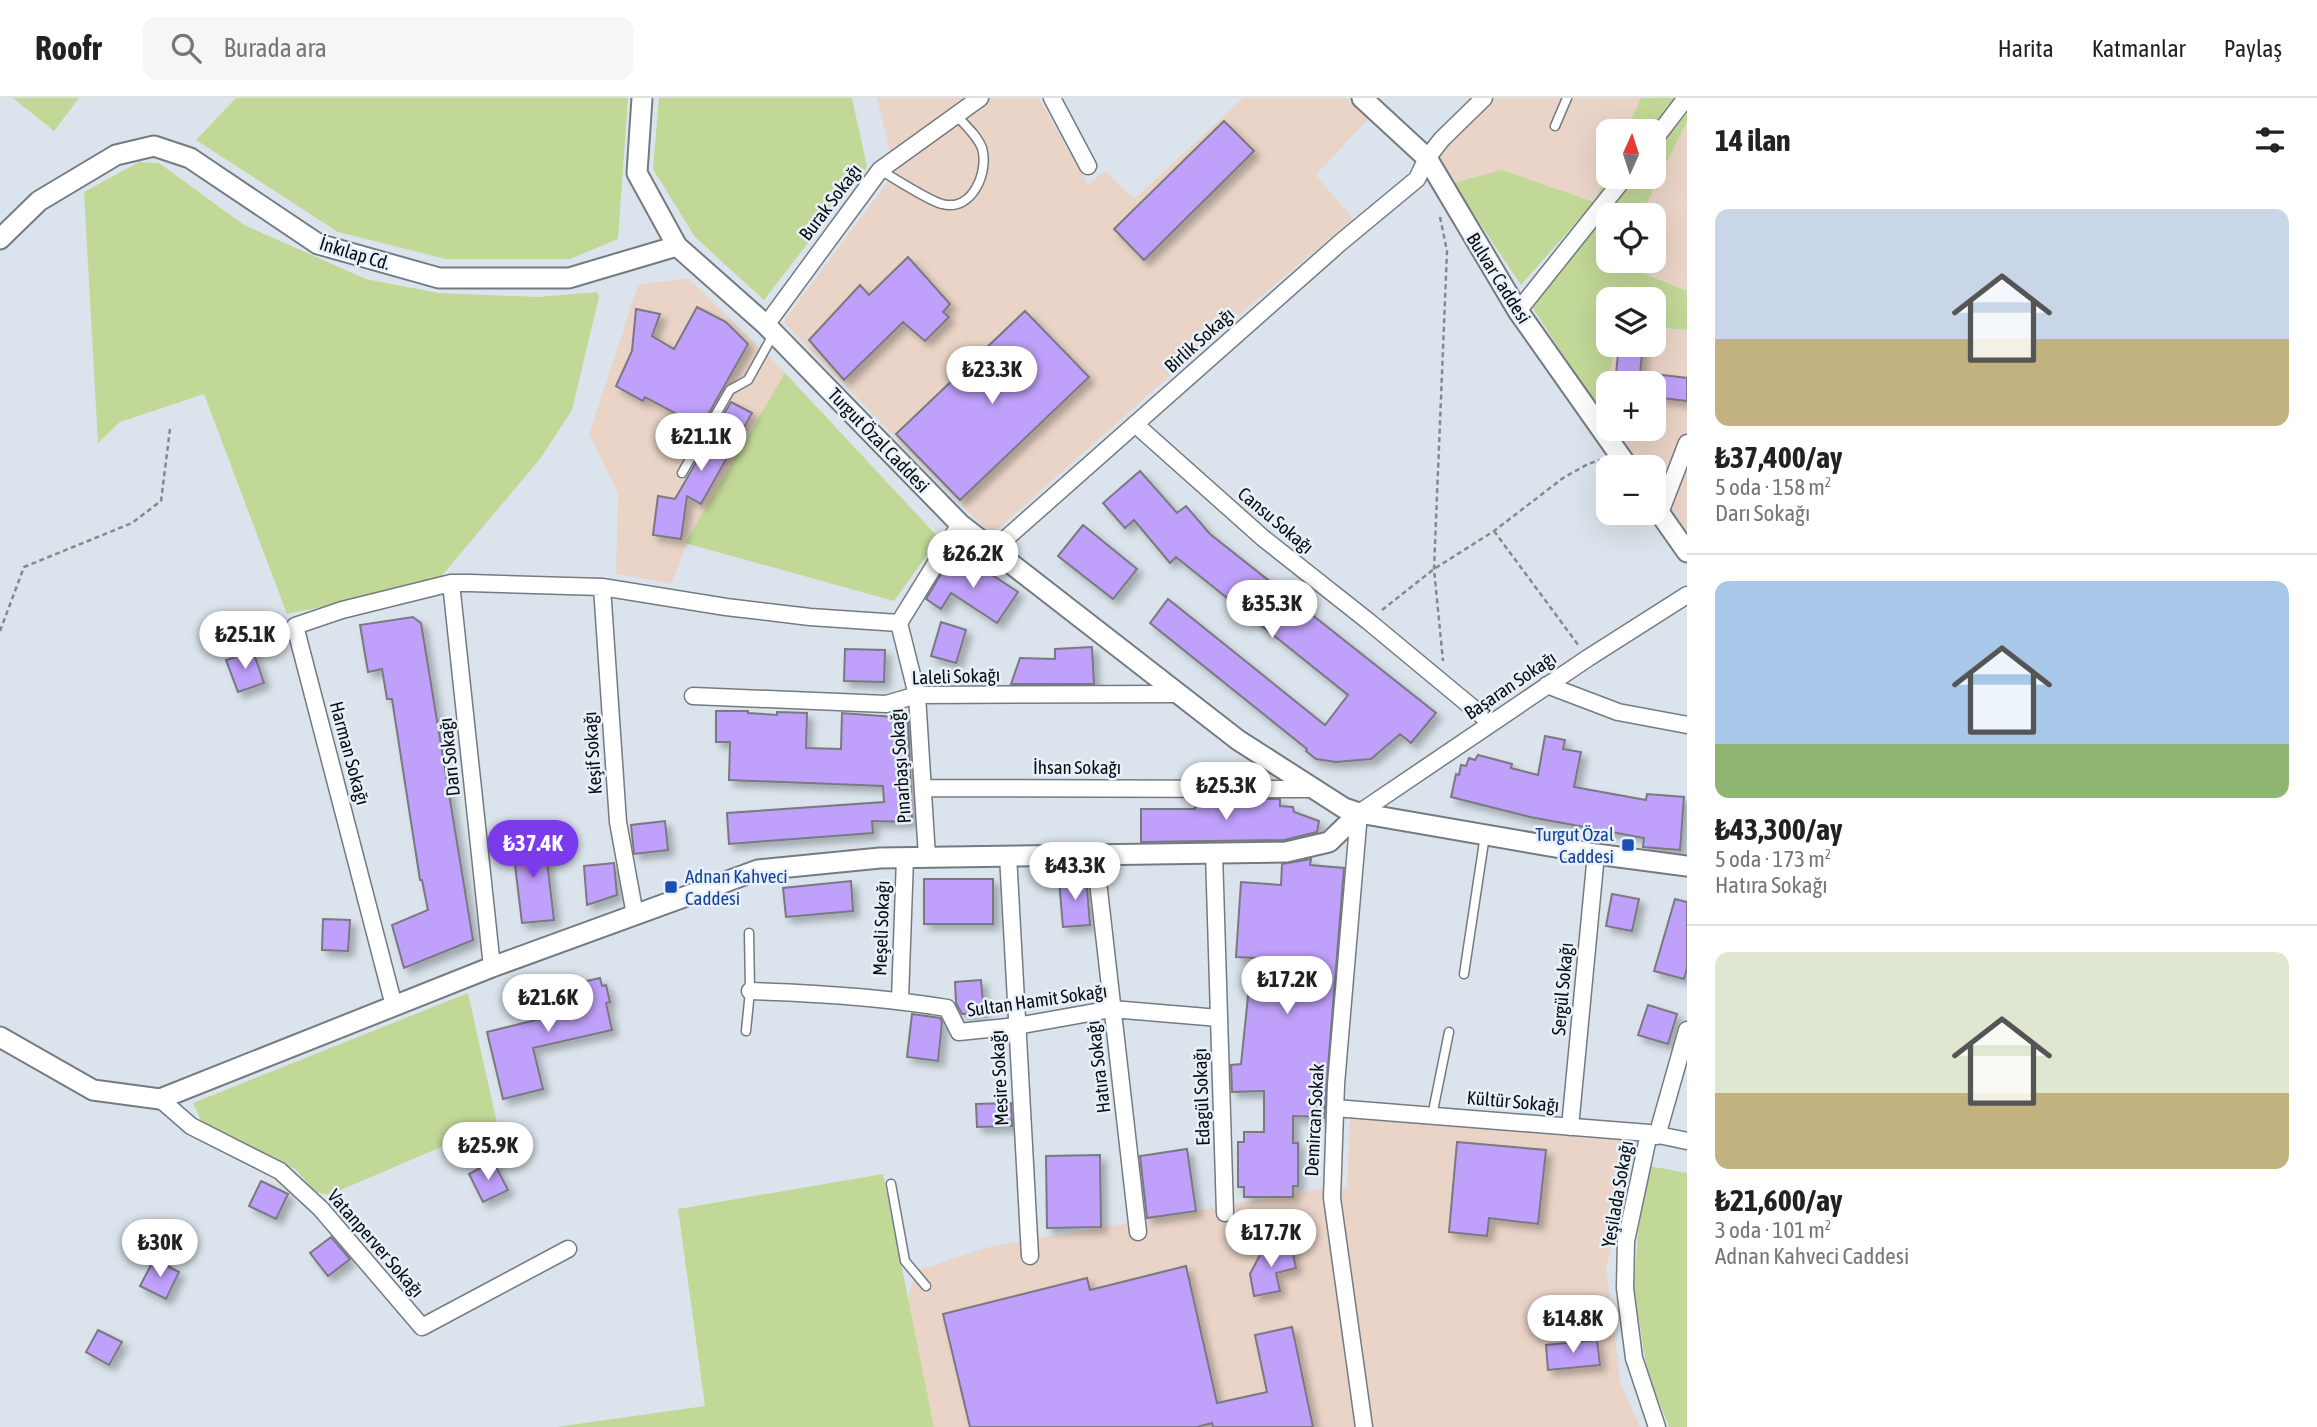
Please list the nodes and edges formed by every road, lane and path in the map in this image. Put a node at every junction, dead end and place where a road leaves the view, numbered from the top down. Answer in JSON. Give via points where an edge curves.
{"nodes":[{"id":1,"x":642,"y":98,"type":"edge"},
{"id":2,"x":980,"y":98,"type":"edge"},
{"id":3,"x":1052,"y":98,"type":"edge"},
{"id":4,"x":1362,"y":98,"type":"edge"},
{"id":5,"x":1484,"y":98,"type":"edge"},
{"id":6,"x":1567,"y":98,"type":"edge"},
{"id":7,"x":1686,"y":98,"type":"edge"},
{"id":8,"x":955,"y":114,"type":"junction"},
{"id":9,"x":1666,"y":124,"type":"edge"},
{"id":10,"x":1555,"y":126,"type":"dead end"},
{"id":11,"x":1427,"y":158,"type":"junction"},
{"id":12,"x":1088,"y":166,"type":"dead end"},
{"id":13,"x":880,"y":170,"type":"junction"},
{"id":14,"x":1615,"y":189,"type":"edge"},
{"id":15,"x":1438,"y":211,"type":"dead end"},
{"id":16,"x":0,"y":239,"type":"edge"},
{"id":17,"x":677,"y":246,"type":"junction"},
{"id":18,"x":1518,"y":312,"type":"junction"},
{"id":19,"x":770,"y":329,"type":"junction"},
{"id":20,"x":1135,"y":424,"type":"junction"},
{"id":21,"x":170,"y":429,"type":"dead end"},
{"id":22,"x":1687,"y":443,"type":"edge"},
{"id":23,"x":1619,"y":455,"type":"edge"},
{"id":24,"x":1596,"y":463,"type":"edge"},
{"id":25,"x":682,"y":473,"type":"dead end"},
{"id":26,"x":1666,"y":489,"type":"edge"},
{"id":27,"x":1666,"y":522,"type":"edge"},
{"id":28,"x":960,"y":524,"type":"junction"},
{"id":29,"x":1494,"y":531,"type":"junction"},
{"id":30,"x":993,"y":550,"type":"junction"},
{"id":31,"x":1687,"y":552,"type":"edge"},
{"id":32,"x":1434,"y":569,"type":"junction"},
{"id":33,"x":451,"y":583,"type":"junction"},
{"id":34,"x":602,"y":587,"type":"junction"},
{"id":35,"x":1687,"y":595,"type":"edge"},
{"id":36,"x":1368,"y":621,"type":"junction"},
{"id":37,"x":899,"y":623,"type":"junction"},
{"id":38,"x":0,"y":631,"type":"edge"},
{"id":39,"x":1588,"y":658,"type":"junction"},
{"id":40,"x":1445,"y":685,"type":"junction"},
{"id":41,"x":1547,"y":685,"type":"junction"},
{"id":42,"x":1179,"y":694,"type":"junction"},
{"id":43,"x":917,"y":695,"type":"junction"},
{"id":44,"x":693,"y":696,"type":"dead end"},
{"id":45,"x":1491,"y":723,"type":"junction"},
{"id":46,"x":1687,"y":725,"type":"edge"},
{"id":47,"x":923,"y":788,"type":"junction"},
{"id":48,"x":1315,"y":789,"type":"junction"},
{"id":49,"x":1359,"y":813,"type":"junction"},
{"id":50,"x":1485,"y":834,"type":"junction"},
{"id":51,"x":1214,"y":853,"type":"junction"},
{"id":52,"x":1596,"y":854,"type":"junction"},
{"id":53,"x":1008,"y":855,"type":"junction"},
{"id":54,"x":1095,"y":855,"type":"junction"},
{"id":55,"x":927,"y":857,"type":"junction"},
{"id":56,"x":905,"y":858,"type":"junction"},
{"id":57,"x":1687,"y":866,"type":"edge"},
{"id":58,"x":635,"y":915,"type":"junction"},
{"id":59,"x":749,"y":933,"type":"dead end"},
{"id":60,"x":492,"y":967,"type":"junction"},
{"id":61,"x":1464,"y":974,"type":"dead end"},
{"id":62,"x":750,"y":991,"type":"junction"},
{"id":63,"x":900,"y":1000,"type":"junction"},
{"id":64,"x":394,"y":1006,"type":"junction"},
{"id":65,"x":1112,"y":1009,"type":"junction"},
{"id":66,"x":1219,"y":1018,"type":"junction"},
{"id":67,"x":1017,"y":1026,"type":"junction"},
{"id":68,"x":1687,"y":1030,"type":"edge"},
{"id":69,"x":746,"y":1031,"type":"dead end"},
{"id":70,"x":1449,"y":1032,"type":"dead end"},
{"id":71,"x":0,"y":1037,"type":"edge"},
{"id":72,"x":160,"y":1099,"type":"junction"},
{"id":73,"x":1335,"y":1108,"type":"junction"},
{"id":74,"x":1432,"y":1116,"type":"junction"},
{"id":75,"x":1570,"y":1127,"type":"junction"},
{"id":76,"x":1653,"y":1135,"type":"junction"},
{"id":77,"x":1687,"y":1141,"type":"edge"},
{"id":78,"x":891,"y":1184,"type":"dead end"},
{"id":79,"x":1225,"y":1213,"type":"dead end"},
{"id":80,"x":1138,"y":1233,"type":"dead end"},
{"id":81,"x":569,"y":1249,"type":"dead end"},
{"id":82,"x":1030,"y":1256,"type":"dead end"},
{"id":83,"x":926,"y":1286,"type":"dead end"},
{"id":84,"x":1364,"y":1427,"type":"edge"},
{"id":85,"x":1657,"y":1427,"type":"edge"}],
"edges":[{"from":1,"to":17,"type":"street","name":"Turgut Özal Caddesi","via":[[637,173]]},
{"from":2,"to":8,"type":"street","name":"Burak Sokağı"},
{"from":3,"to":12,"type":"street"},
{"from":4,"to":11,"type":"street","name":"Bulvar Caddesi"},
{"from":5,"to":11,"type":"street","name":"Birlik Sokağı"},
{"from":6,"to":10,"type":"lane"},
{"from":7,"to":9,"type":"street"},
{"from":8,"to":13,"type":"street","name":"Burak Sokağı"},
{"from":8,"to":13,"type":"lane","via":[[975,136],[984,158],[980,183],[967,198],[942,204]]},
{"from":11,"to":18,"type":"street","name":"Bulvar Caddesi"},
{"from":11,"to":20,"type":"street","name":"Birlik Sokağı","via":[[1418,179]]},
{"from":13,"to":19,"type":"street","name":"Burak Sokağı"},
{"from":14,"to":18,"type":"street"},
{"from":15,"to":32,"type":"path","via":[[1447,251]]},
{"from":16,"to":17,"type":"street","name":"İnkılap Cd.","via":[[39,201],[116,155],[154,146],[190,158],[318,244],[439,278],[569,278]]},
{"from":17,"to":19,"type":"street","name":"Turgut Özal Caddesi"},
{"from":18,"to":23,"type":"street","name":"Bulvar Caddesi"},
{"from":19,"to":25,"type":"lane","via":[[747,380],[730,390]]},
{"from":19,"to":28,"type":"street","name":"Turgut Özal Caddesi"},
{"from":20,"to":30,"type":"street","name":"Birlik Sokağı"},
{"from":20,"to":36,"type":"street","name":"Cansu Sokağı","via":[[1262,538]]},
{"from":21,"to":38,"type":"path","via":[[161,501],[132,523],[24,567]]},
{"from":22,"to":26,"type":"street"},
{"from":24,"to":29,"type":"path","via":[[1563,478]]},
{"from":27,"to":31,"type":"street"},
{"from":28,"to":30,"type":"street","name":"Turgut Özal Caddesi"},
{"from":28,"to":37,"type":"street"},
{"from":29,"to":32,"type":"path"},
{"from":29,"to":39,"type":"path"},
{"from":30,"to":42,"type":"street","name":"Turgut Özal Caddesi"},
{"from":32,"to":36,"type":"path"},
{"from":32,"to":40,"type":"path"},
{"from":33,"to":34,"type":"street"},
{"from":33,"to":60,"type":"street","name":"Darı Sokağı"},
{"from":33,"to":64,"type":"street","name":"Harman Sokağı","via":[[295,626]]},
{"from":34,"to":37,"type":"street","via":[[796,615]]},
{"from":34,"to":58,"type":"street","name":"Keşif Sokağı","via":[[618,822]]},
{"from":35,"to":39,"type":"street","name":"Başaran Sokağı"},
{"from":36,"to":40,"type":"street","name":"Cansu Sokağı"},
{"from":37,"to":43,"type":"street","name":"Pınarbaşı Sokağı"},
{"from":39,"to":41,"type":"street","name":"Başaran Sokağı"},
{"from":40,"to":45,"type":"street","name":"Cansu Sokağı"},
{"from":41,"to":45,"type":"street","name":"Başaran Sokağı"},
{"from":41,"to":46,"type":"street","via":[[1618,712]]},
{"from":42,"to":43,"type":"street","name":"Laleli Sokağı"},
{"from":42,"to":48,"type":"street","name":"Turgut Özal Caddesi","via":[[1238,740]]},
{"from":43,"to":44,"type":"street","name":"Laleli Sokağı","via":[[886,704]]},
{"from":43,"to":47,"type":"street","name":"Pınarbaşı Sokağı"},
{"from":45,"to":49,"type":"street","name":"Başaran Sokağı"},
{"from":47,"to":48,"type":"street","name":"İhsan Sokağı"},
{"from":47,"to":55,"type":"street","name":"Pınarbaşı Sokağı"},
{"from":48,"to":49,"type":"street","name":"Turgut Özal Caddesi"},
{"from":49,"to":50,"type":"street","name":"Turgut Özal Caddesi"},
{"from":49,"to":51,"type":"street","via":[[1329,842],[1286,852]]},
{"from":49,"to":73,"type":"street","name":"Demircan Sokak"},
{"from":50,"to":52,"type":"street","name":"Turgut Özal Caddesi"},
{"from":50,"to":61,"type":"lane"},
{"from":51,"to":54,"type":"street"},
{"from":51,"to":66,"type":"street","name":"Edagül Sokağı"},
{"from":52,"to":57,"type":"street","name":"Turgut Özal Caddesi"},
{"from":52,"to":75,"type":"street","name":"Sergül Sokağı"},
{"from":53,"to":54,"type":"street"},
{"from":53,"to":55,"type":"street"},
{"from":53,"to":67,"type":"street","name":"Mesire Sokağı"},
{"from":54,"to":65,"type":"street","name":"Hatıra Sokağı"},
{"from":55,"to":56,"type":"street"},
{"from":56,"to":58,"type":"street","via":[[758,870]]},
{"from":56,"to":63,"type":"street","name":"Meşeli Sokağı"},
{"from":58,"to":60,"type":"street"},
{"from":59,"to":62,"type":"lane"},
{"from":60,"to":64,"type":"street"},
{"from":62,"to":63,"type":"street","name":"Sultan Hamit Sokağı"},
{"from":62,"to":69,"type":"lane"},
{"from":63,"to":67,"type":"street","name":"Sultan Hamit Sokağı","via":[[947,1008],[959,1032]]},
{"from":64,"to":72,"type":"street"},
{"from":65,"to":66,"type":"street","name":"Sultan Hamit Sokağı"},
{"from":65,"to":67,"type":"street","name":"Sultan Hamit Sokağı"},
{"from":65,"to":80,"type":"street","name":"Hatıra Sokağı"},
{"from":66,"to":79,"type":"street","name":"Edagül Sokağı"},
{"from":67,"to":82,"type":"street","name":"Mesire Sokağı"},
{"from":68,"to":76,"type":"street","name":"Yeşilada Sokağı"},
{"from":70,"to":74,"type":"lane"},
{"from":71,"to":72,"type":"street","via":[[93,1090]]},
{"from":72,"to":81,"type":"street","name":"Vatanperver Sokağı","via":[[191,1126],[281,1171],[321,1209],[422,1326]]},
{"from":73,"to":74,"type":"street","name":"Kültür Sokağı"},
{"from":73,"to":84,"type":"street","name":"Demircan Sokak","via":[[1332,1198]]},
{"from":74,"to":75,"type":"street","name":"Kültür Sokağı"},
{"from":75,"to":76,"type":"street","name":"Kültür Sokağı"},
{"from":76,"to":77,"type":"street","name":"Kültür Sokağı"},
{"from":76,"to":85,"type":"street","name":"Yeşilada Sokağı","via":[[1626,1241],[1625,1289],[1634,1358]]},
{"from":78,"to":83,"type":"lane","via":[[905,1261]]}]}
